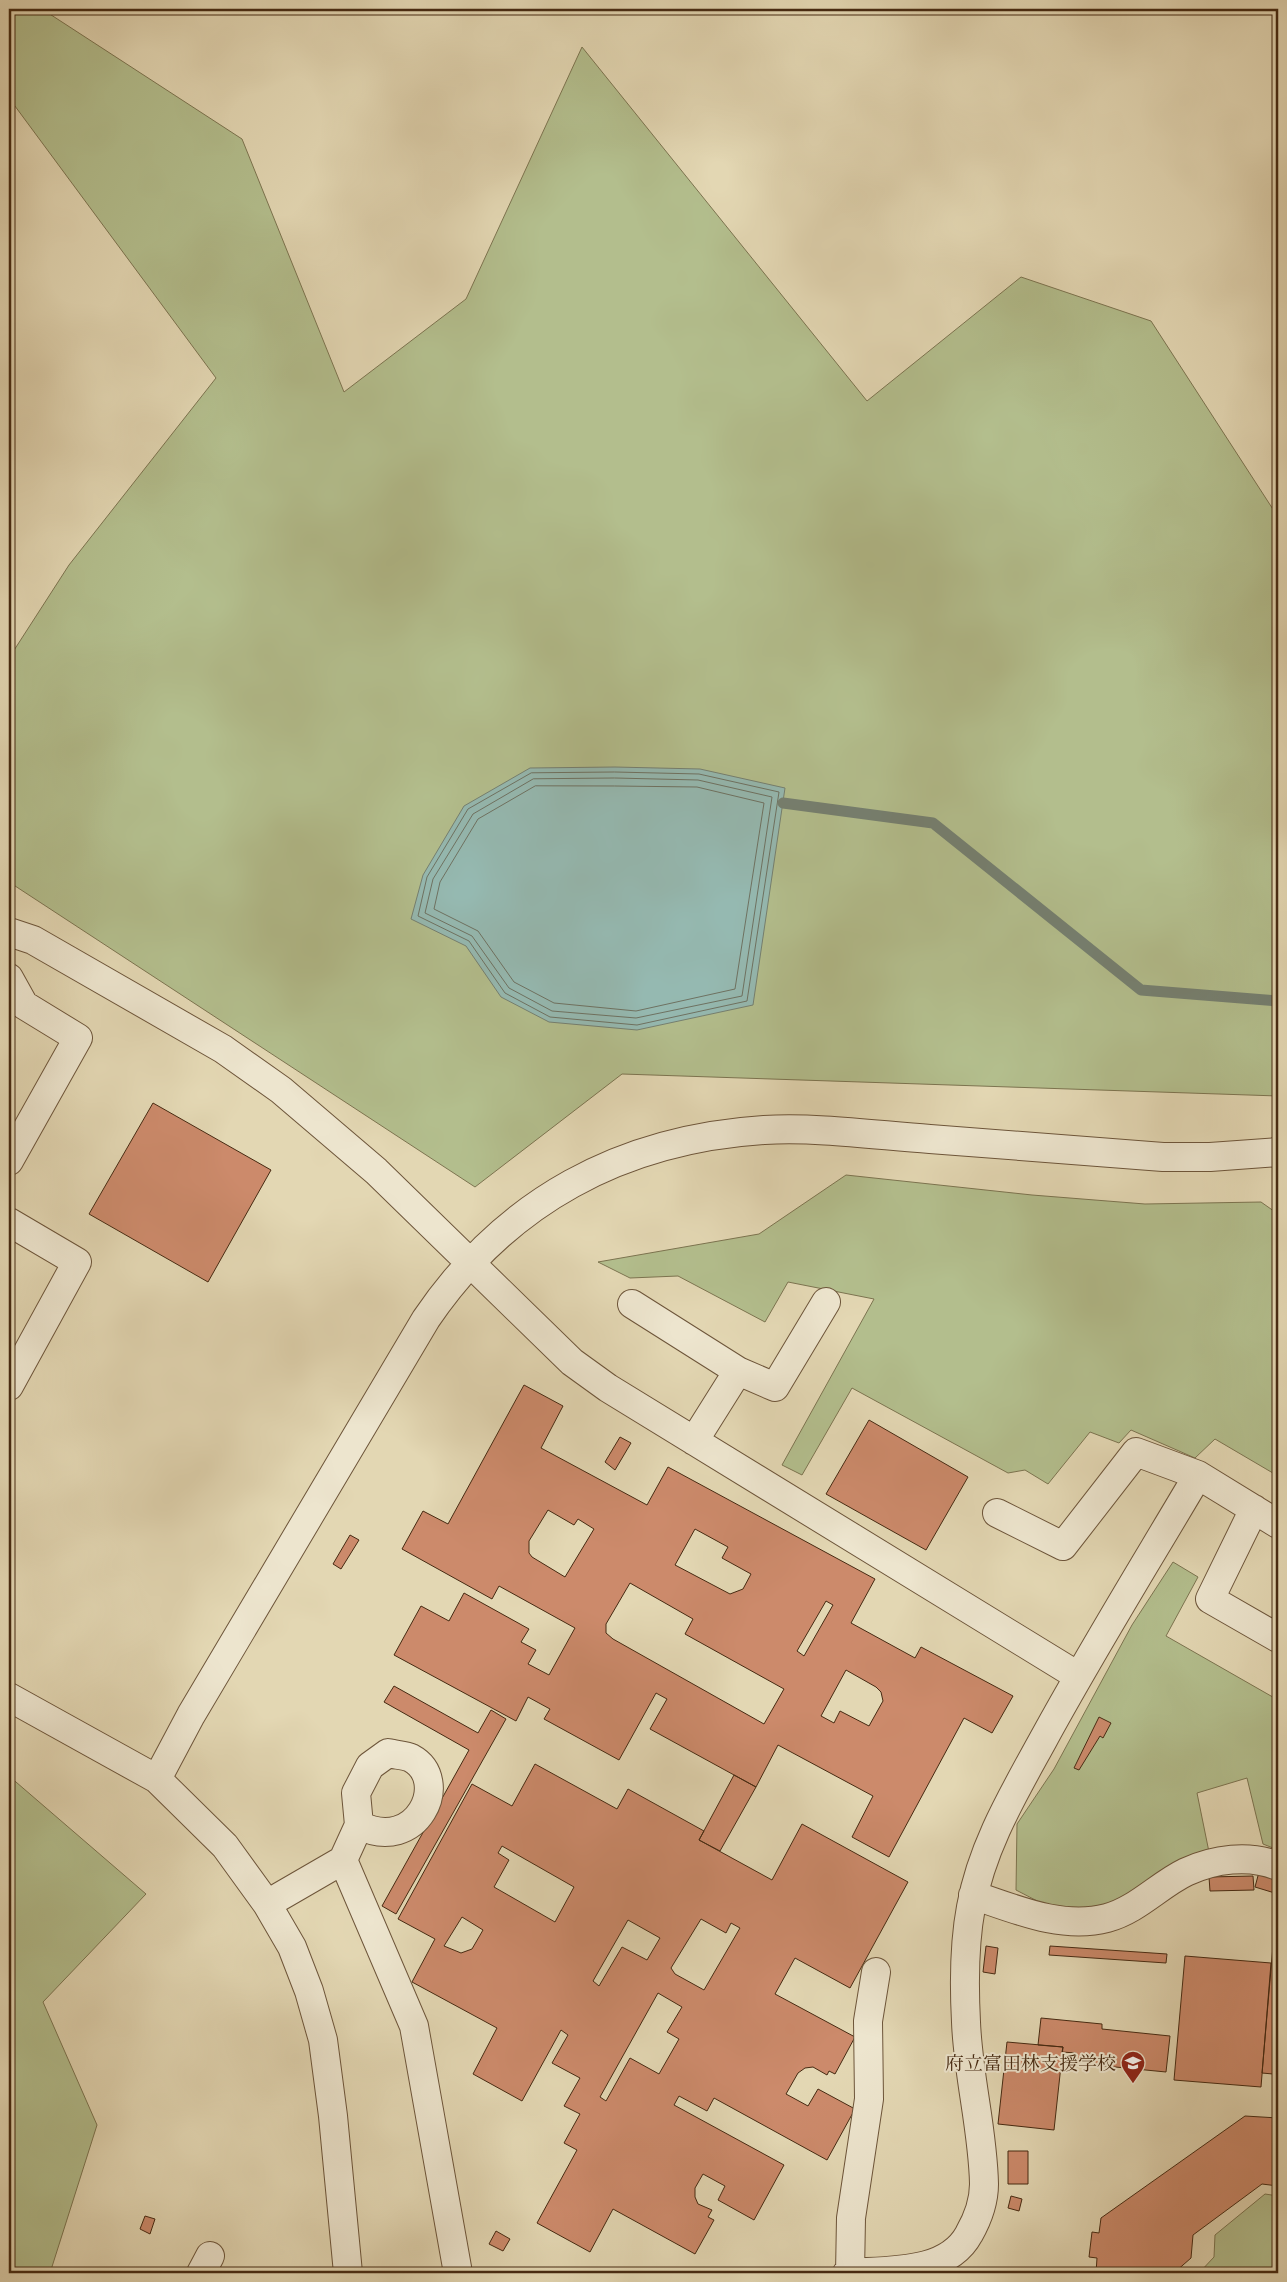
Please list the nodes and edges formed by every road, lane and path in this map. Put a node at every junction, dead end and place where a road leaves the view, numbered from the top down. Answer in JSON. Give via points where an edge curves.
{"nodes":[{"id":1,"x":9,"y":932,"type":"edge"},
{"id":2,"x":10,"y":987,"type":"edge"},
{"id":3,"x":1278,"y":1152,"type":"edge"},
{"id":4,"x":9,"y":1161,"type":"edge"},
{"id":5,"x":9,"y":1222,"type":"edge"},
{"id":6,"x":469,"y":1262,"type":"junction"},
{"id":7,"x":826,"y":1302,"type":"dead end"},
{"id":8,"x":632,"y":1304,"type":"dead end"},
{"id":9,"x":738,"y":1371,"type":"junction"},
{"id":10,"x":9,"y":1386,"type":"edge"},
{"id":11,"x":694,"y":1441,"type":"junction"},
{"id":12,"x":1198,"y":1475,"type":"junction"},
{"id":13,"x":1254,"y":1509,"type":"junction"},
{"id":14,"x":997,"y":1513,"type":"dead end"},
{"id":15,"x":1278,"y":1524,"type":"edge"},
{"id":16,"x":1278,"y":1638,"type":"edge"},
{"id":17,"x":1078,"y":1676,"type":"junction"},
{"id":18,"x":9,"y":1697,"type":"edge"},
{"id":19,"x":157,"y":1779,"type":"junction"},
{"id":20,"x":359,"y":1826,"type":"dead end"},
{"id":21,"x":344,"y":1860,"type":"junction"},
{"id":22,"x":1278,"y":1866,"type":"edge"},
{"id":23,"x":973,"y":1896,"type":"junction"},
{"id":24,"x":267,"y":1904,"type":"junction"},
{"id":25,"x":876,"y":1972,"type":"dead end"},
{"id":26,"x":348,"y":2273,"type":"edge"},
{"id":27,"x":458,"y":2273,"type":"edge"},
{"id":28,"x":849,"y":2273,"type":"edge"}],
"edges":[{"from":1,"to":6,"type":"street","via":[[33,940],[223,1049],[281,1090],[376,1171]]},
{"from":2,"to":4,"type":"street","via":[[24,1006],[78,1038]]},
{"from":3,"to":6,"type":"street","via":[[1163,1157],[824,1131],[765,1130],[718,1136],[666,1145],[622,1159],[581,1178],[512,1223]]},
{"from":5,"to":10,"type":"street","via":[[77,1262]]},
{"from":6,"to":11,"type":"street","via":[[572,1362]]},
{"from":6,"to":19,"type":"street","via":[[426,1319],[191,1714]]},
{"from":7,"to":9,"type":"street","via":[[775,1387]]},
{"from":8,"to":9,"type":"street"},
{"from":9,"to":11,"type":"street"},
{"from":11,"to":17,"type":"street"},
{"from":12,"to":13,"type":"street"},
{"from":12,"to":14,"type":"street","via":[[1136,1452],[1063,1546]]},
{"from":12,"to":17,"type":"street"},
{"from":13,"to":15,"type":"street"},
{"from":13,"to":16,"type":"street","via":[[1210,1598]]},
{"from":17,"to":23,"type":"street","via":[[1004,1812]]},
{"from":18,"to":19,"type":"street"},
{"from":19,"to":24,"type":"street","via":[[225,1846]]},
{"from":20,"to":21,"type":"street"},
{"from":21,"to":24,"type":"street"},
{"from":21,"to":27,"type":"street","via":[[414,2026]]},
{"from":22,"to":23,"type":"street","via":[[1246,1858],[1217,1861],[1185,1872],[1134,1906],[1107,1918],[1084,1922],[1047,1919]]},
{"from":23,"to":28,"type":"street","via":[[967,1938],[966,2023],[984,2186],[978,2215],[968,2236],[950,2257],[924,2266]]},
{"from":24,"to":26,"type":"street","via":[[292,1947],[323,2040]]},
{"from":25,"to":28,"type":"street","via":[[868,2021],[868,2099],[851,2218]]}]}
